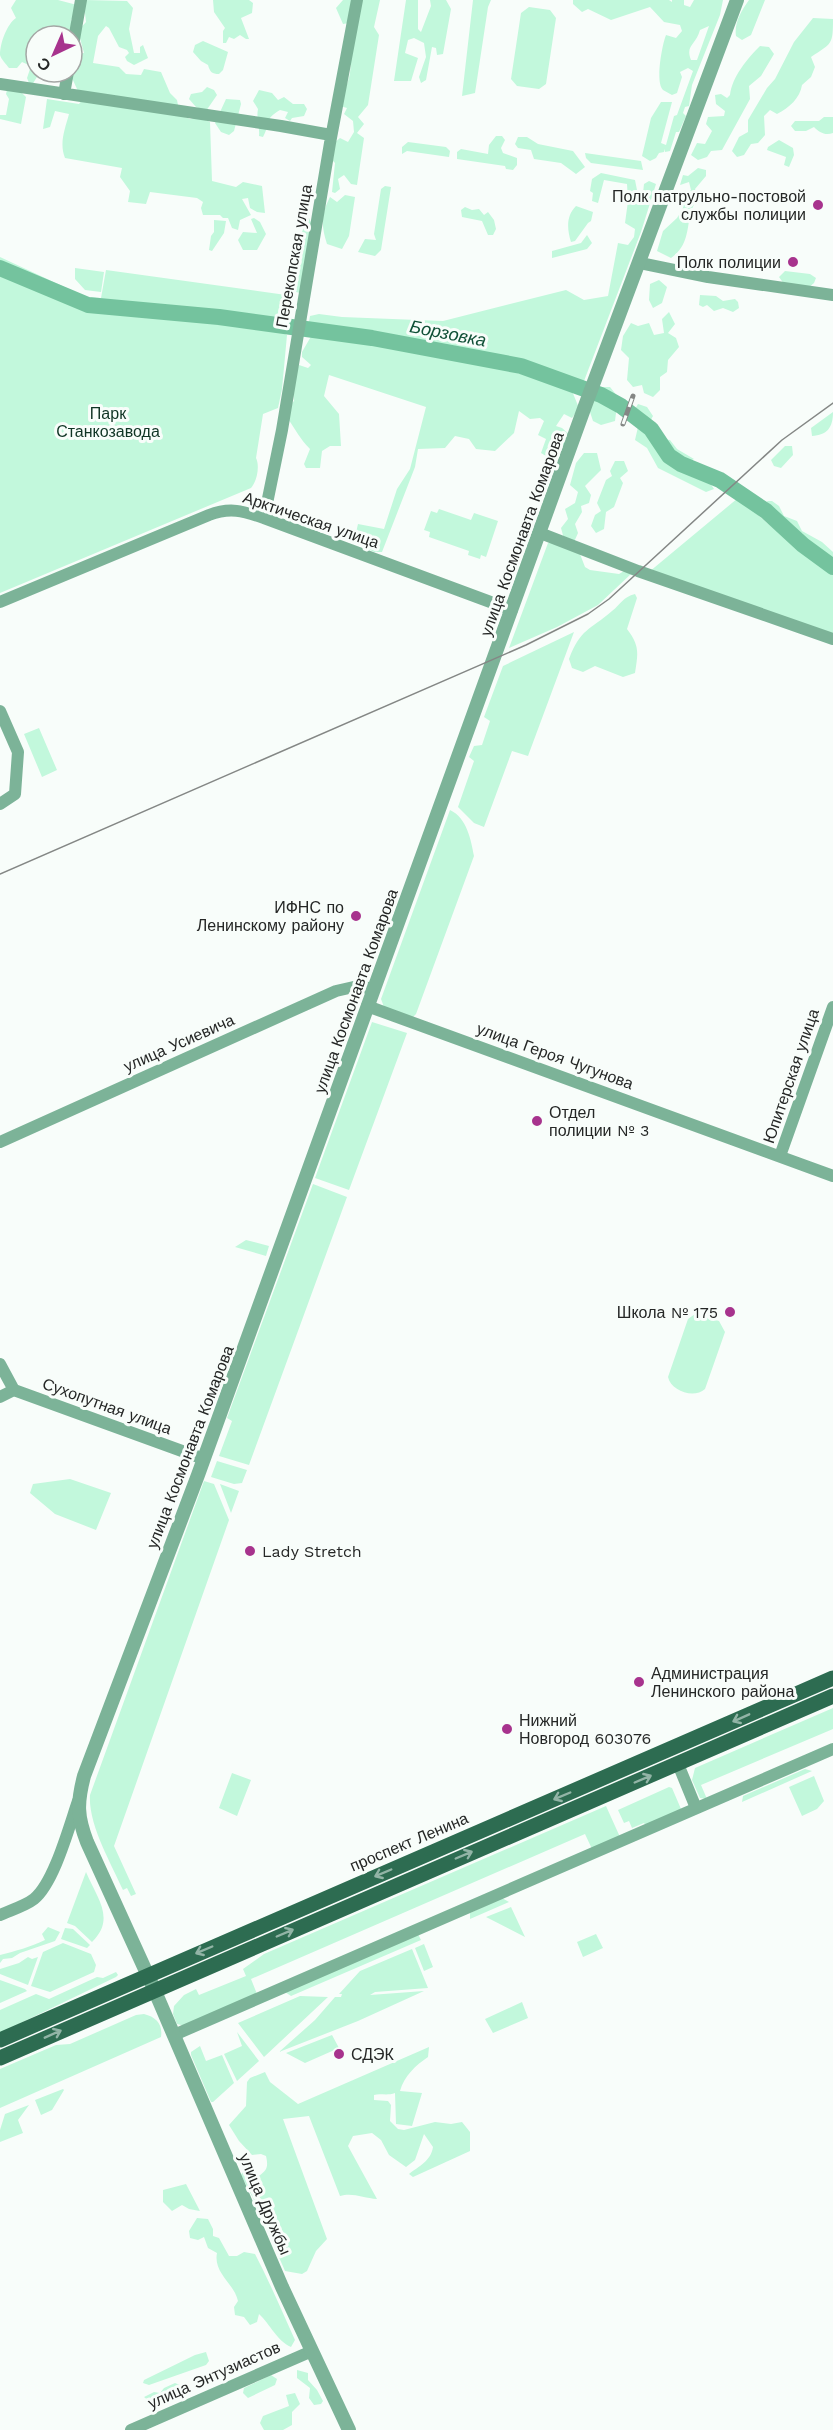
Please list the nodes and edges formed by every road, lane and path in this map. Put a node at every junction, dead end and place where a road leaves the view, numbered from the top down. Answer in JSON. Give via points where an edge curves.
{"nodes":[{"id":1,"x":81,"y":0,"type":"edge"},
{"id":2,"x":357,"y":0,"type":"edge"},
{"id":3,"x":737,"y":0,"type":"edge"},
{"id":4,"x":77,"y":24,"type":"edge"},
{"id":5,"x":0,"y":84,"type":"edge"},
{"id":6,"x":66,"y":84,"type":"edge"},
{"id":7,"x":64,"y":94,"type":"junction"},
{"id":8,"x":331,"y":135,"type":"junction"},
{"id":9,"x":640,"y":263,"type":"junction"},
{"id":10,"x":833,"y":295,"type":"edge"},
{"id":11,"x":264,"y":518,"type":"junction"},
{"id":12,"x":540,"y":533,"type":"junction"},
{"id":13,"x":0,"y":602,"type":"edge"},
{"id":14,"x":512,"y":610,"type":"junction"},
{"id":15,"x":833,"y":639,"type":"edge"},
{"id":16,"x":0,"y":711,"type":"edge"},
{"id":17,"x":0,"y":804,"type":"edge"},
{"id":18,"x":374,"y":989,"type":"junction"},
{"id":19,"x":368,"y":1006,"type":"junction"},
{"id":20,"x":833,"y":1007,"type":"edge"},
{"id":21,"x":0,"y":1142,"type":"edge"},
{"id":22,"x":780,"y":1156,"type":"junction"},
{"id":23,"x":833,"y":1176,"type":"edge"},
{"id":24,"x":0,"y":1364,"type":"edge"},
{"id":25,"x":14,"y":1390,"type":"junction"},
{"id":26,"x":0,"y":1396,"type":"edge"},
{"id":27,"x":204,"y":1459,"type":"junction"},
{"id":28,"x":833,"y":1678,"type":"edge"},
{"id":29,"x":833,"y":1696,"type":"edge"},
{"id":30,"x":833,"y":1749,"type":"edge"},
{"id":31,"x":678,"y":1764,"type":"junction"},
{"id":32,"x":78,"y":1800,"type":"junction"},
{"id":33,"x":696,"y":1808,"type":"junction"},
{"id":34,"x":0,"y":1914,"type":"edge"},
{"id":35,"x":147,"y":1975,"type":"junction"},
{"id":36,"x":154,"y":1989,"type":"junction"},
{"id":37,"x":174,"y":2035,"type":"junction"},
{"id":38,"x":0,"y":2040,"type":"edge"},
{"id":39,"x":0,"y":2058,"type":"edge"},
{"id":40,"x":312,"y":2350,"type":"junction"},
{"id":41,"x":131,"y":2430,"type":"edge"},
{"id":42,"x":349,"y":2430,"type":"edge"}],
"edges":[{"from":1,"to":4,"type":"street"},
{"from":2,"to":8,"type":"street","name":"Перекопская улица"},
{"from":3,"to":9,"type":"street","name":"улица Космонавта Комарова"},
{"from":5,"to":7,"type":"street"},
{"from":6,"to":7,"type":"street"},
{"from":7,"to":8,"type":"street"},
{"from":8,"to":11,"type":"street","name":"Перекопская улица","via":[[281,439]]},
{"from":9,"to":10,"type":"street"},
{"from":9,"to":12,"type":"street","name":"улица Космонавта Комарова"},
{"from":11,"to":13,"type":"street","name":"Арктическая улица","via":[[240,510],[220,511]]},
{"from":11,"to":14,"type":"street","name":"Арктическая улица"},
{"from":12,"to":14,"type":"street","name":"улица Космонавта Комарова"},
{"from":12,"to":15,"type":"street"},
{"from":14,"to":18,"type":"street","name":"улица Космонавта Комарова"},
{"from":16,"to":17,"type":"street","via":[[18,752],[15,794]]},
{"from":18,"to":19,"type":"street","name":"улица Космонавта Комарова"},
{"from":18,"to":21,"type":"street","name":"улица Усиевича","via":[[358,986],[336,991]]},
{"from":19,"to":22,"type":"street","name":"улица Героя Чугунова"},
{"from":19,"to":27,"type":"street","name":"улица Космонавта Комарова"},
{"from":20,"to":22,"type":"street","name":"Юпитерская улица"},
{"from":22,"to":23,"type":"street","name":"улица Героя Чугунова"},
{"from":24,"to":25,"type":"street"},
{"from":25,"to":26,"type":"street"},
{"from":25,"to":27,"type":"street","name":"Сухопутная улица"},
{"from":27,"to":32,"type":"street","name":"улица Космонавта Комарова"},
{"from":28,"to":35,"type":"main road","name":"проспект Ленина","one_way":true},
{"from":29,"to":31,"type":"main road","name":"проспект Ленина"},
{"from":30,"to":33,"type":"street"},
{"from":31,"to":33,"type":"street"},
{"from":36,"to":31,"type":"main road","name":"проспект Ленина","one_way":true},
{"from":32,"to":34,"type":"street","via":[[45,1887],[32,1901]]},
{"from":32,"to":35,"type":"street","name":"улица Космонавта Комарова","via":[[87,1842]]},
{"from":33,"to":37,"type":"street"},
{"from":35,"to":36,"type":"street","name":"улица Космонавта Комарова"},
{"from":35,"to":38,"type":"main road","name":"проспект Ленина"},
{"from":36,"to":37,"type":"street","name":"улица Дружбы"},
{"from":39,"to":36,"type":"main road","name":"проспект Ленина","one_way":true},
{"from":37,"to":40,"type":"street","name":"улица Дружбы"},
{"from":40,"to":41,"type":"street","name":"улица Энтузиастов"},
{"from":40,"to":42,"type":"street","name":"улица Дружбы"}]}
